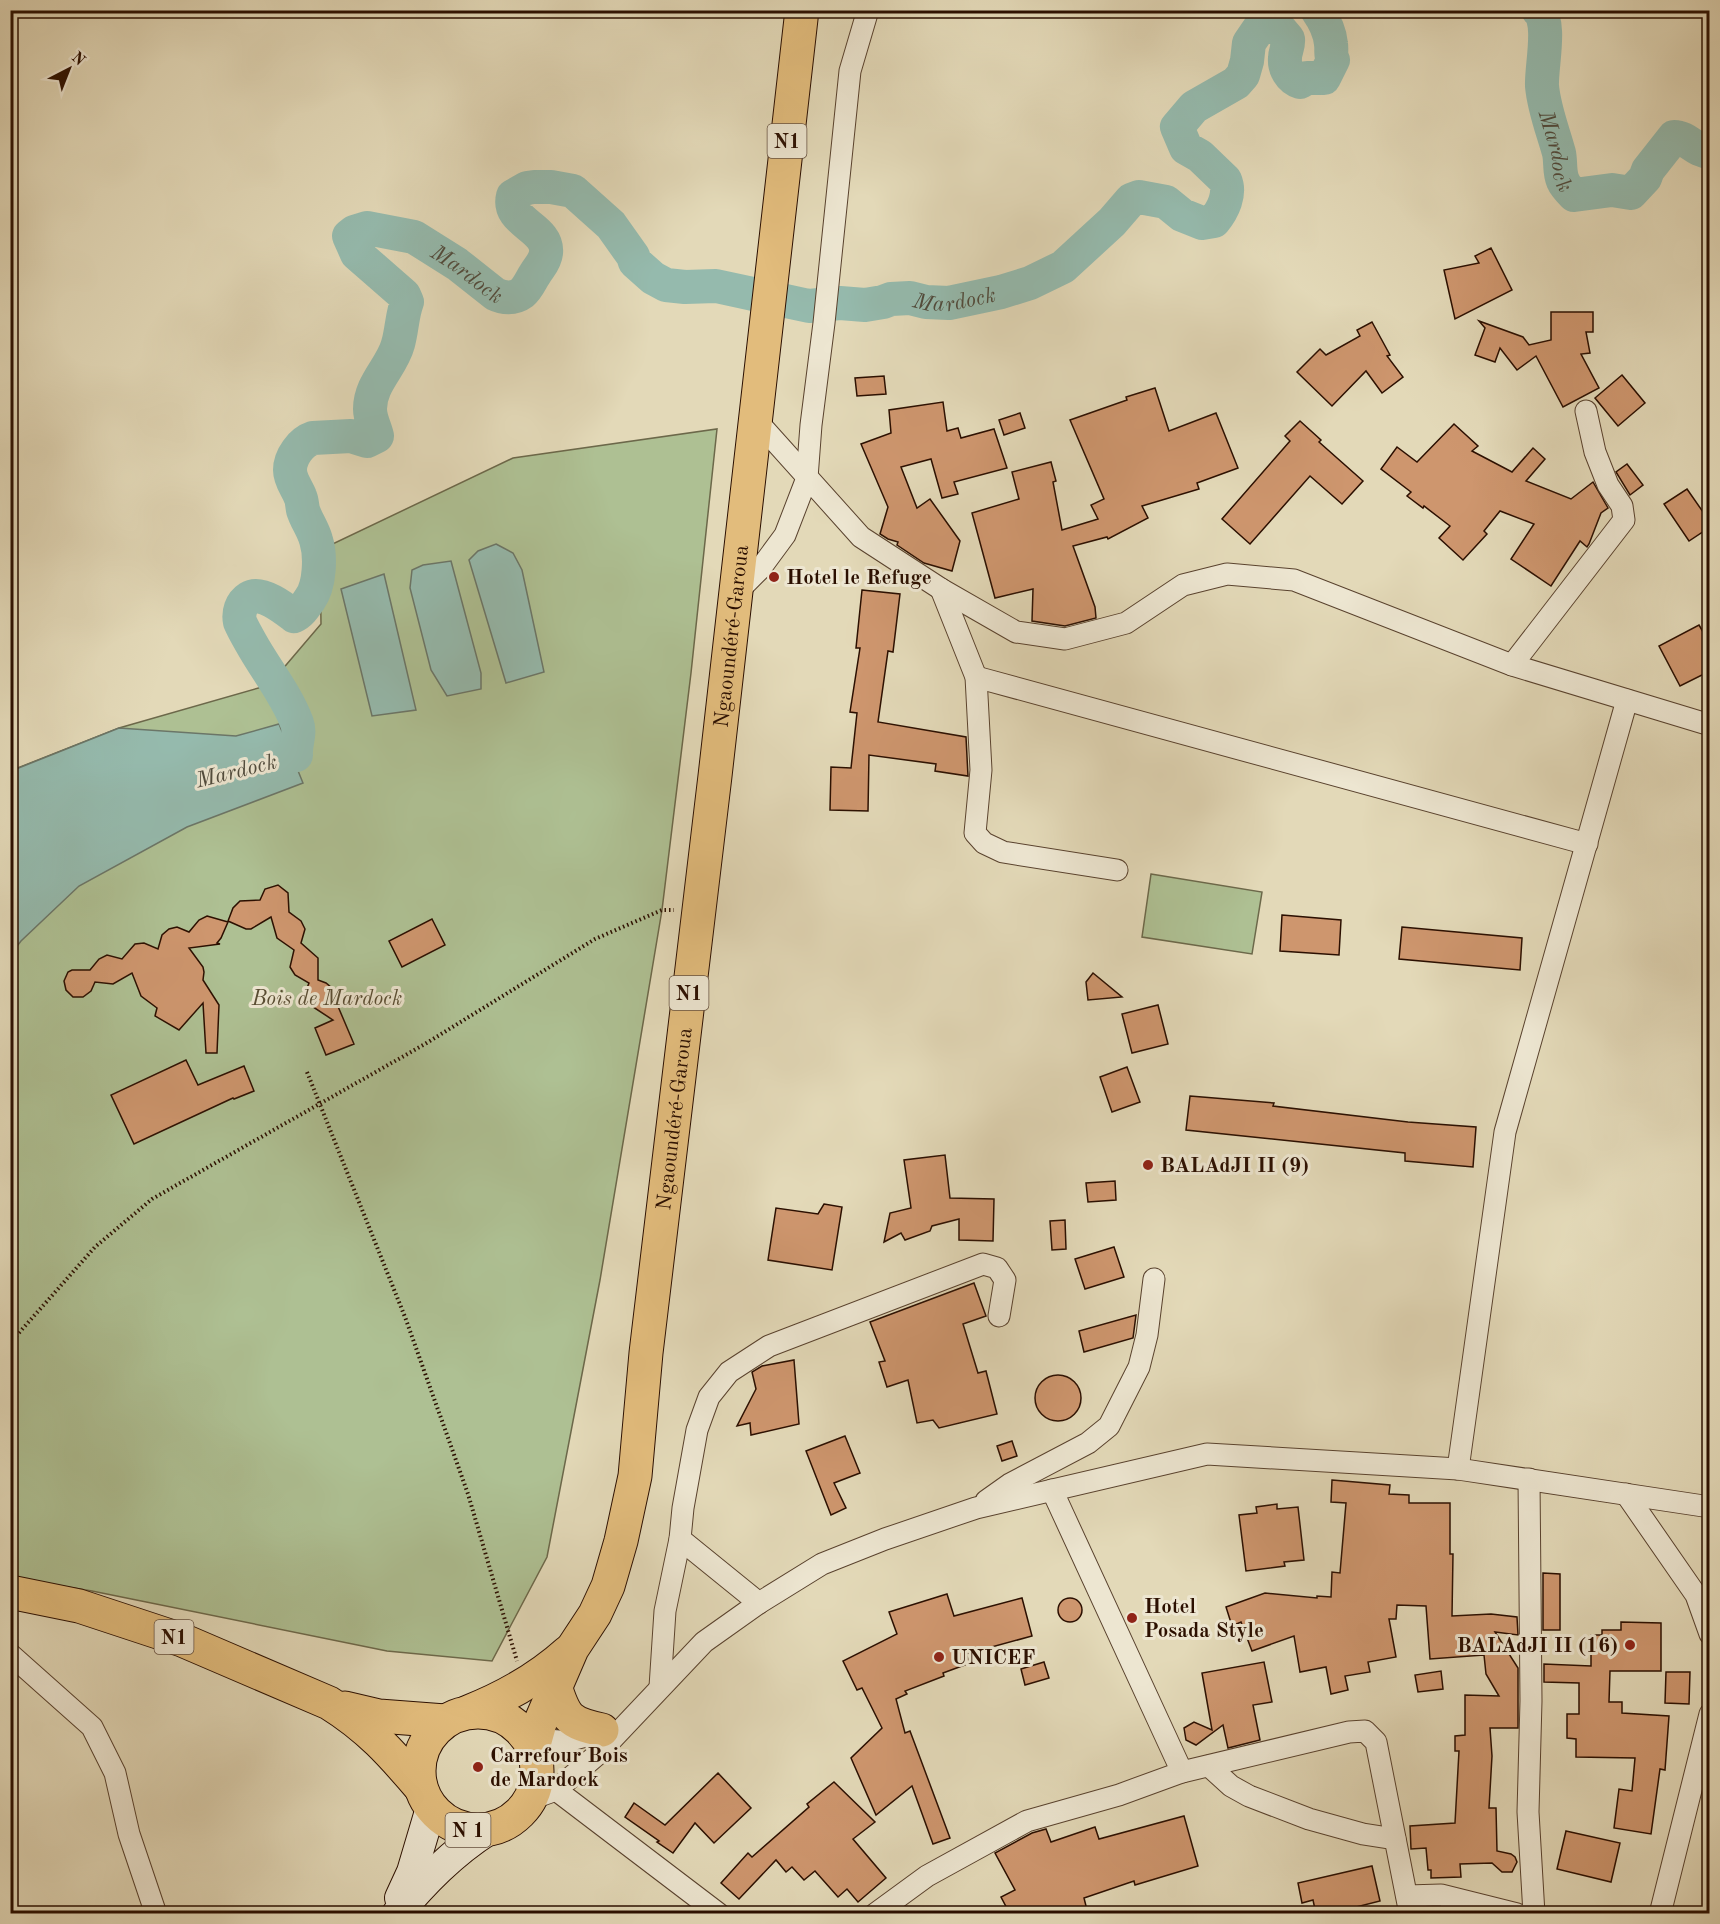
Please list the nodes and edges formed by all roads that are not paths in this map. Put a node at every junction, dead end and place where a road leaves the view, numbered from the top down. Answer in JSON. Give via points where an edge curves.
{"nodes":[{"id":1,"x":802,"y":10,"type":"edge"},
{"id":2,"x":868,"y":10,"type":"edge"},
{"id":3,"x":1586,"y":411,"type":"dead end"},
{"id":4,"x":756,"y":420,"type":"junction"},
{"id":5,"x":807,"y":478,"type":"junction"},
{"id":6,"x":941,"y":589,"type":"junction"},
{"id":7,"x":736,"y":593,"type":"junction"},
{"id":8,"x":1512,"y":665,"type":"junction"},
{"id":9,"x":976,"y":677,"type":"junction"},
{"id":10,"x":1628,"y":700,"type":"junction"},
{"id":11,"x":1710,"y":725,"type":"edge"},
{"id":12,"x":1587,"y":844,"type":"junction"},
{"id":13,"x":1117,"y":870,"type":"dead end"},
{"id":14,"x":1154,"y":1279,"type":"dead end"},
{"id":15,"x":999,"y":1316,"type":"dead end"},
{"id":16,"x":1458,"y":1469,"type":"junction"},
{"id":17,"x":1529,"y":1479,"type":"junction"},
{"id":18,"x":1052,"y":1490,"type":"junction"},
{"id":19,"x":1626,"y":1494,"type":"junction"},
{"id":20,"x":1710,"y":1507,"type":"edge"},
{"id":21,"x":976,"y":1508,"type":"junction"},
{"id":22,"x":680,"y":1539,"type":"junction"},
{"id":23,"x":10,"y":1592,"type":"edge"},
{"id":24,"x":759,"y":1603,"type":"junction"},
{"id":25,"x":1710,"y":1634,"type":"edge"},
{"id":26,"x":10,"y":1654,"type":"edge"},
{"id":27,"x":540,"y":1686,"type":"junction"},
{"id":28,"x":660,"y":1687,"type":"junction"},
{"id":29,"x":329,"y":1703,"type":"junction"},
{"id":30,"x":1710,"y":1714,"type":"edge"},
{"id":31,"x":457,"y":1717,"type":"junction"},
{"id":32,"x":616,"y":1725,"type":"junction"},
{"id":33,"x":535,"y":1742,"type":"junction"},
{"id":34,"x":1209,"y":1766,"type":"junction"},
{"id":35,"x":1182,"y":1772,"type":"junction"},
{"id":36,"x":544,"y":1795,"type":"junction"},
{"id":37,"x":426,"y":1798,"type":"junction"},
{"id":38,"x":488,"y":1830,"type":"junction"},
{"id":39,"x":1395,"y":1839,"type":"junction"},
{"id":40,"x":1408,"y":1905,"type":"edge"},
{"id":41,"x":156,"y":1914,"type":"edge"},
{"id":42,"x":395,"y":1914,"type":"edge"},
{"id":43,"x":719,"y":1914,"type":"edge"},
{"id":44,"x":875,"y":1914,"type":"edge"},
{"id":45,"x":1517,"y":1914,"type":"edge"},
{"id":46,"x":1534,"y":1914,"type":"edge"},
{"id":47,"x":1660,"y":1914,"type":"edge"}],
"edges":[{"from":1,"to":4,"type":"highway","name":"Ngaoundéré-Garoua","number":"N1"},
{"from":2,"to":5,"type":"street","via":[[850,71]]},
{"from":3,"to":8,"type":"street","via":[[1595,452],[1608,485],[1622,506],[1624,520]]},
{"from":4,"to":5,"type":"street"},
{"from":4,"to":7,"type":"highway","name":"Ngaoundéré-Garoua","number":"N1"},
{"from":5,"to":6,"type":"street","via":[[861,537]]},
{"from":5,"to":7,"type":"street","via":[[785,536]]},
{"from":6,"to":8,"type":"street","via":[[1016,632],[1065,639],[1126,623],[1184,585],[1227,574],[1294,580]]},
{"from":6,"to":9,"type":"street"},
{"from":7,"to":27,"type":"highway","name":"Ngaoundéré-Garoua","number":"N1","via":[[646,1353],[635,1476],[608,1586],[572,1649]]},
{"from":8,"to":10,"type":"street"},
{"from":9,"to":12,"type":"street"},
{"from":9,"to":13,"type":"street","via":[[981,770],[975,833],[984,843],[1003,852]]},
{"from":10,"to":11,"type":"street"},
{"from":10,"to":12,"type":"street"},
{"from":12,"to":16,"type":"street","via":[[1505,1132]]},
{"from":14,"to":21,"type":"street","via":[[1139,1367],[1109,1426],[1088,1443],[1010,1484]]},
{"from":15,"to":22,"type":"street","via":[[1005,1280],[997,1268],[983,1264],[769,1346],[729,1372],[709,1398],[697,1430]]},
{"from":16,"to":17,"type":"street"},
{"from":16,"to":18,"type":"street","via":[[1207,1454]]},
{"from":17,"to":19,"type":"street"},
{"from":17,"to":46,"type":"street","via":[[1528,1812]]},
{"from":18,"to":21,"type":"street"},
{"from":18,"to":35,"type":"street"},
{"from":19,"to":20,"type":"street"},
{"from":19,"to":25,"type":"street","via":[[1696,1595]]},
{"from":21,"to":24,"type":"street","via":[[822,1564]]},
{"from":22,"to":24,"type":"street"},
{"from":22,"to":28,"type":"street","via":[[665,1611]]},
{"from":23,"to":29,"type":"highway","number":"N1","via":[[79,1606],[182,1640]]},
{"from":24,"to":28,"type":"street","via":[[704,1642]]},
{"from":26,"to":41,"type":"street","via":[[92,1727],[115,1773],[129,1834]]},
{"from":27,"to":31,"type":"highway","name":"Ngaoundéré-Garoua","number":"N1"},
{"from":27,"to":32,"type":"highway","via":[[579,1725]]},
{"from":27,"to":33,"type":"highway","via":[[540,1723]]},
{"from":28,"to":32,"type":"street"},
{"from":29,"to":31,"type":"highway","number":"N1","via":[[379,1716]]},
{"from":29,"to":37,"type":"highway","number":"N1","via":[[386,1747]]},
{"from":30,"to":47,"type":"street"},
{"from":31,"to":33,"type":"highway","via":[[488,1713],[507,1719]]},
{"from":31,"to":37,"type":"highway","via":[[427,1739],[418,1763]]},
{"from":32,"to":33,"type":"street","via":[[566,1742]]},
{"from":32,"to":36,"type":"street","via":[[598,1754]]},
{"from":33,"to":36,"type":"highway","via":[[537,1783]]},
{"from":34,"to":35,"type":"street"},
{"from":34,"to":39,"type":"street","via":[[1249,1796],[1309,1819]]},
{"from":34,"to":39,"type":"street","via":[[1365,1731],[1376,1742]]},
{"from":35,"to":44,"type":"street","via":[[1027,1821],[927,1876]]},
{"from":36,"to":38,"type":"highway","number":"N 1","via":[[513,1820]]},
{"from":36,"to":43,"type":"street"},
{"from":37,"to":38,"type":"highway","number":"N 1","via":[[447,1822],[467,1830]]},
{"from":37,"to":42,"type":"main road","via":[[412,1872]]},
{"from":38,"to":42,"type":"main road","via":[[445,1862]]},
{"from":39,"to":40,"type":"street"},
{"from":40,"to":45,"type":"street","via":[[1441,1895]]}]}
